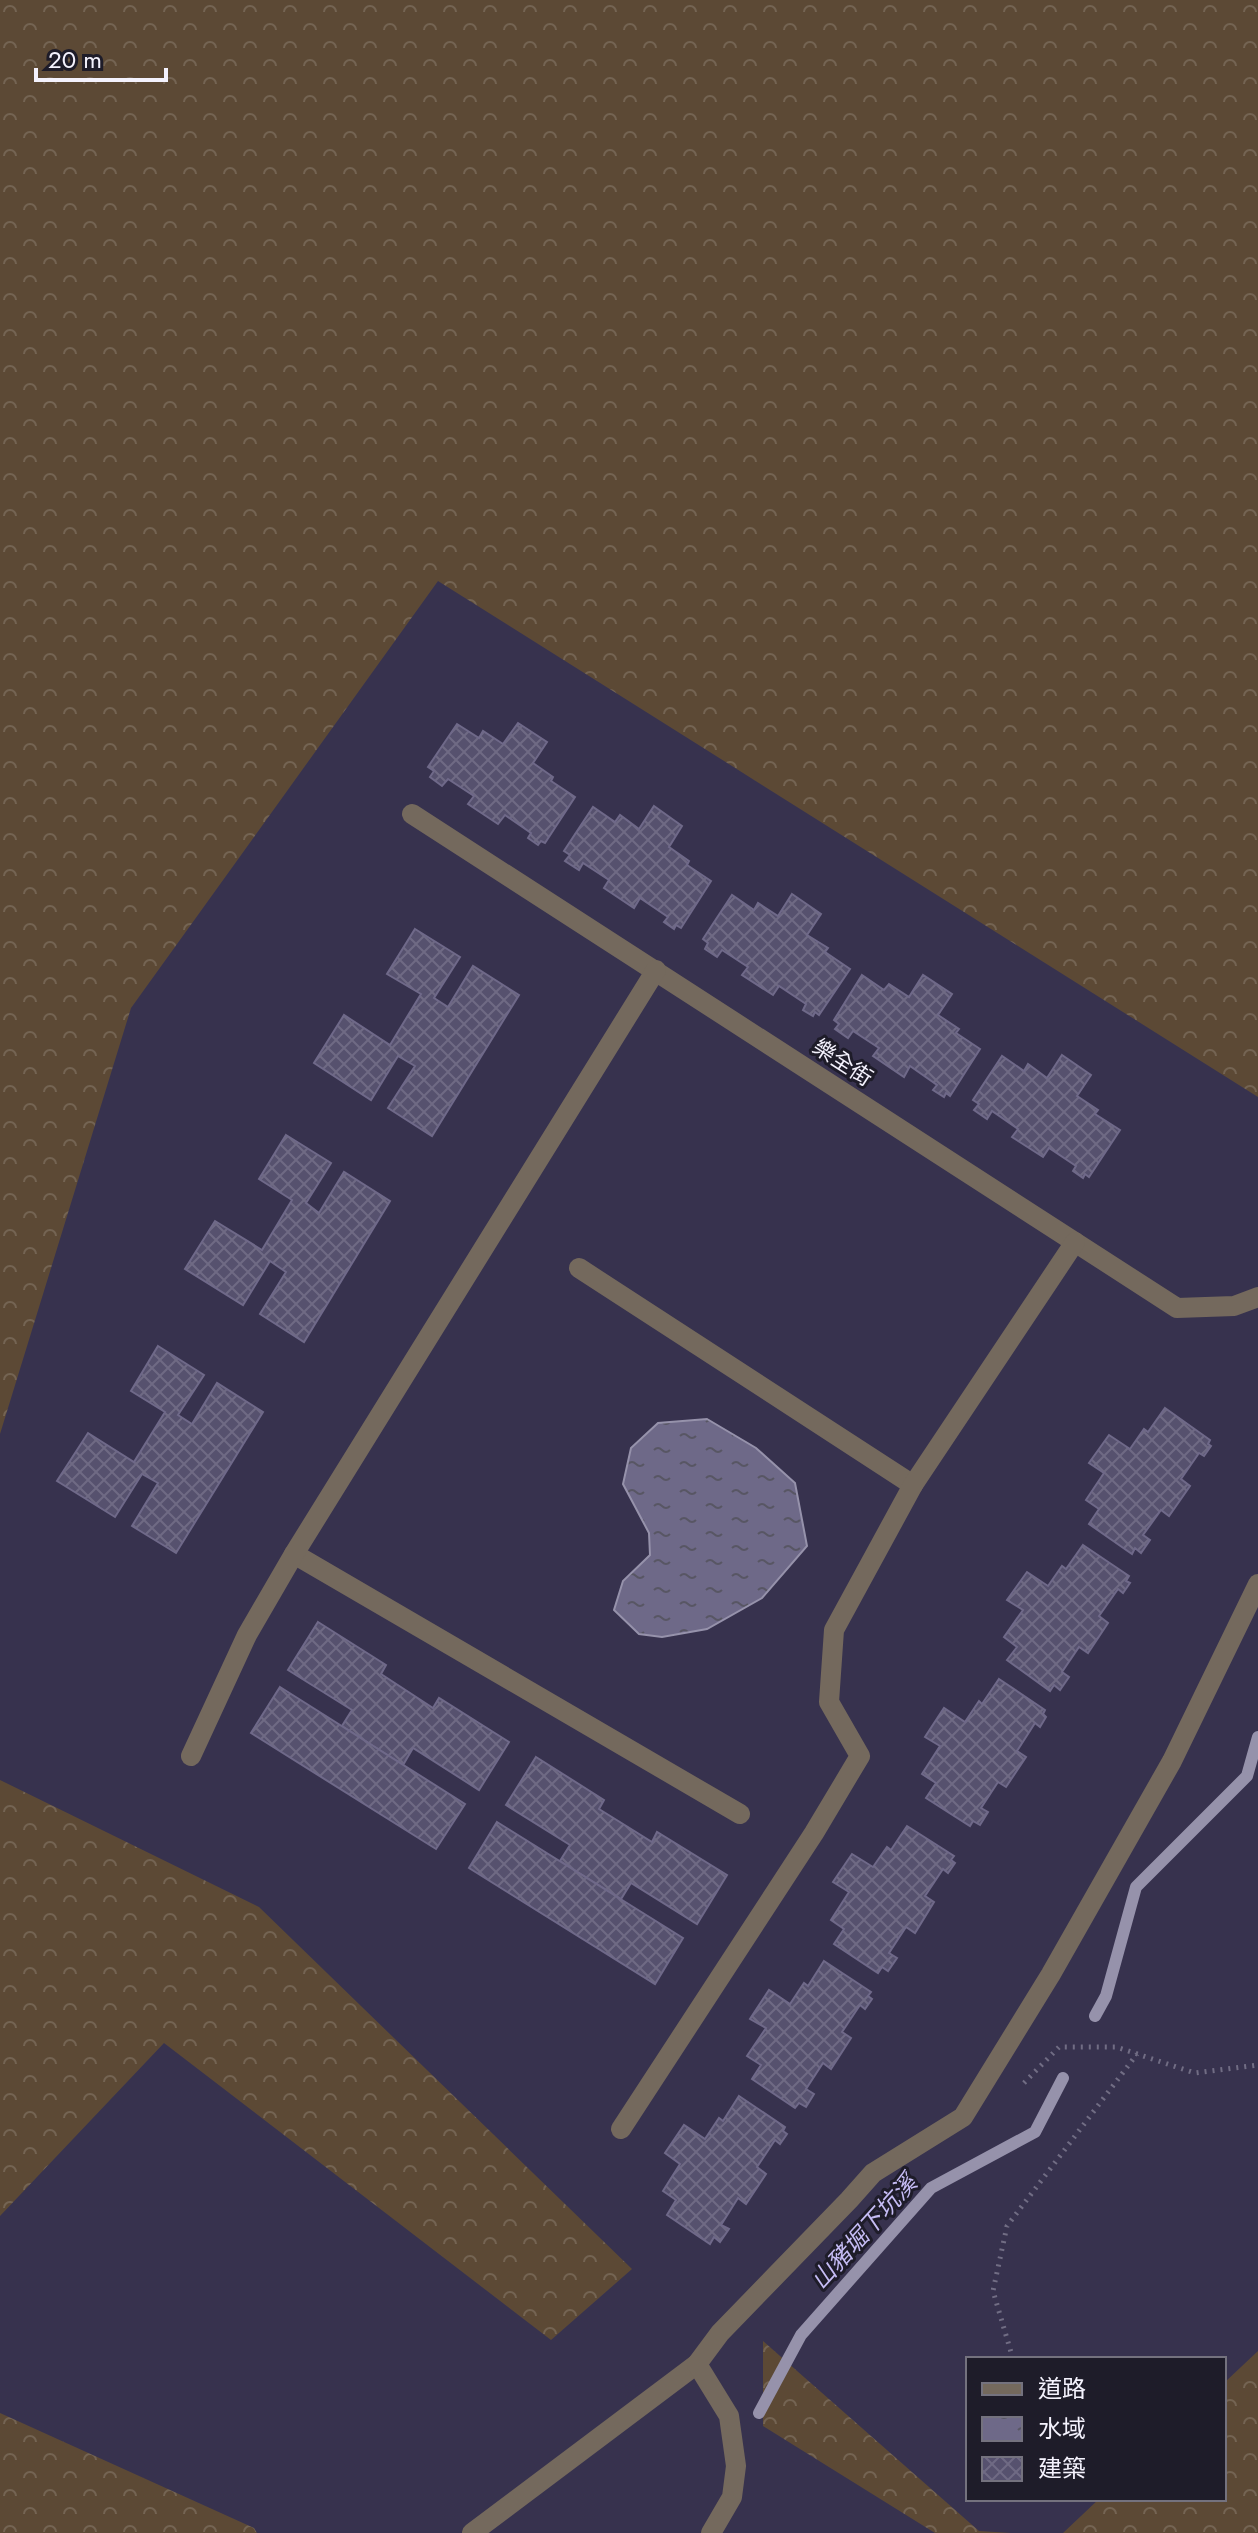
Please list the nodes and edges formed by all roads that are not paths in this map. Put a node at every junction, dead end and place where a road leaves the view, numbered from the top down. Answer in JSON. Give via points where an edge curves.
{"nodes":[{"id":1,"x":412,"y":814,"type":"dead end"},
{"id":2,"x":656,"y":970,"type":"junction"},
{"id":3,"x":1075,"y":1242,"type":"junction"},
{"id":4,"x":579,"y":1268,"type":"dead end"},
{"id":5,"x":1258,"y":1297,"type":"edge"},
{"id":6,"x":913,"y":1485,"type":"junction"},
{"id":7,"x":294,"y":1554,"type":"junction"},
{"id":8,"x":1258,"y":1584,"type":"edge"},
{"id":9,"x":191,"y":1756,"type":"dead end"},
{"id":10,"x":740,"y":1814,"type":"dead end"},
{"id":11,"x":621,"y":2129,"type":"dead end"},
{"id":12,"x":697,"y":2364,"type":"junction"},
{"id":13,"x":472,"y":2533,"type":"edge"},
{"id":14,"x":711,"y":2533,"type":"edge"}],
"edges":[{"from":1,"to":2,"type":"street","name":"樂全街"},
{"from":2,"to":3,"type":"street","name":"樂全街"},
{"from":2,"to":7,"type":"street"},
{"from":3,"to":5,"type":"street","name":"樂全街","via":[[1177,1308],[1234,1306]]},
{"from":3,"to":6,"type":"street"},
{"from":4,"to":6,"type":"street"},
{"from":6,"to":11,"type":"street","via":[[834,1630],[829,1702],[860,1756]]},
{"from":7,"to":9,"type":"street","via":[[247,1635]]},
{"from":7,"to":10,"type":"street"},
{"from":8,"to":12,"type":"street","via":[[1172,1761],[963,2117],[873,2173],[720,2333]]},
{"from":12,"to":13,"type":"street"},
{"from":12,"to":14,"type":"street","via":[[729,2416],[736,2466],[732,2497]]}]}
